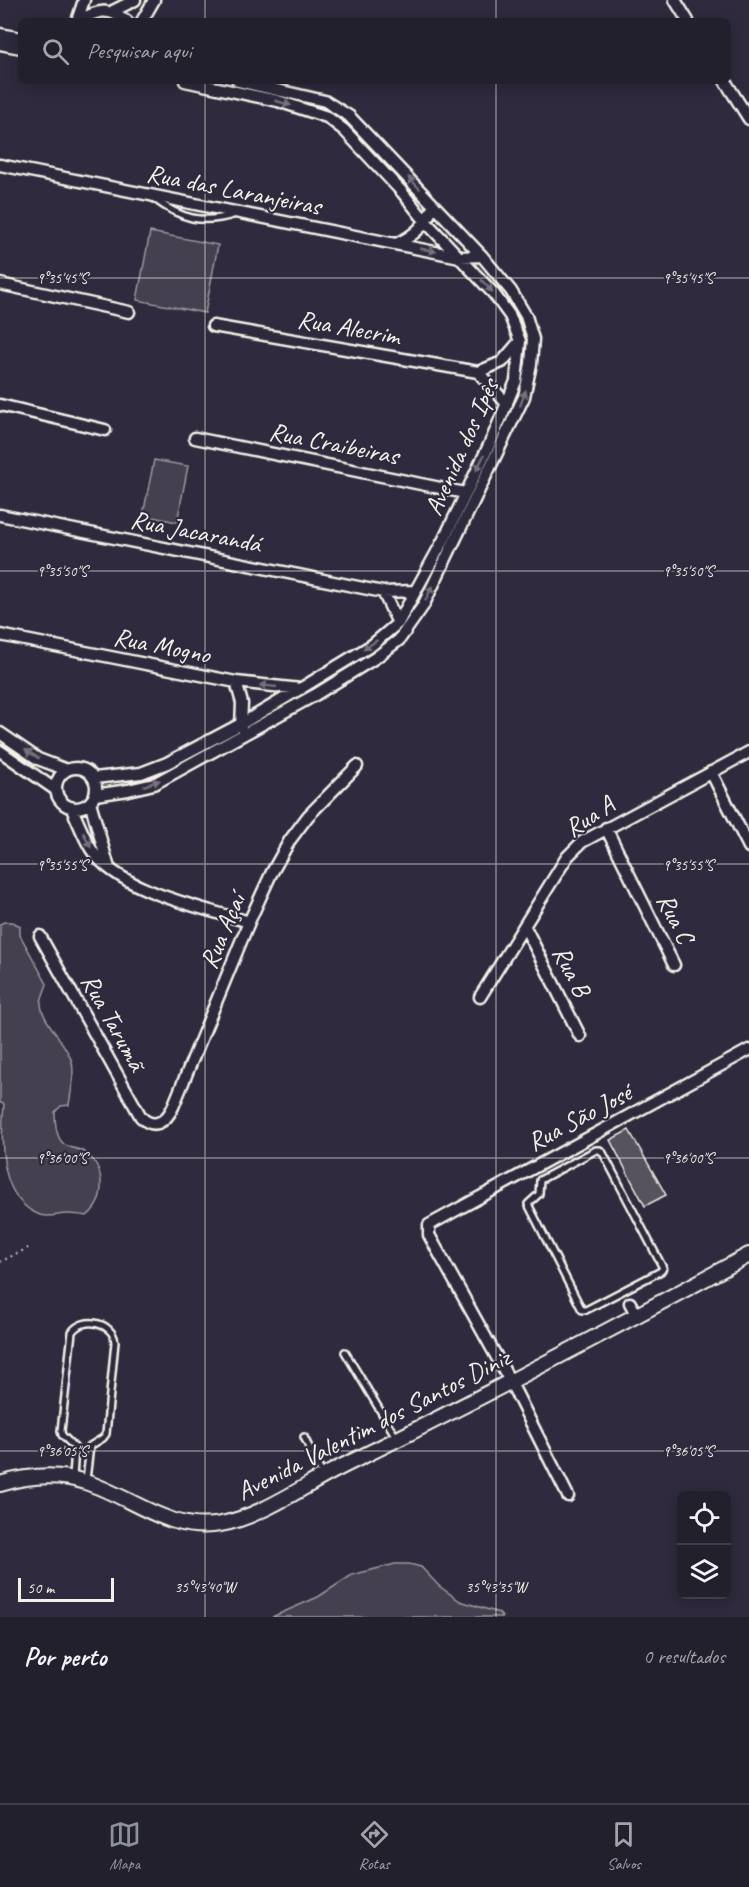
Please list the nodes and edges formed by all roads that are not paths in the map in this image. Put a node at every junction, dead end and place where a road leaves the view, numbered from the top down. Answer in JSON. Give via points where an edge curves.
{"nodes":[{"id":1,"x":84,"y":0,"type":"edge"},
{"id":2,"x":104,"y":0,"type":"edge"},
{"id":3,"x":135,"y":0,"type":"edge"},
{"id":4,"x":154,"y":0,"type":"edge"},
{"id":5,"x":675,"y":0,"type":"edge"},
{"id":6,"x":110,"y":11,"type":"junction"},
{"id":7,"x":78,"y":18,"type":"edge"},
{"id":8,"x":87,"y":18,"type":"edge"},
{"id":9,"x":122,"y":18,"type":"edge"},
{"id":10,"x":144,"y":18,"type":"edge"},
{"id":11,"x":686,"y":18,"type":"edge"},
{"id":12,"x":0,"y":34,"type":"edge"},
{"id":13,"x":18,"y":37,"type":"edge"},
{"id":14,"x":0,"y":44,"type":"edge"},
{"id":15,"x":18,"y":47,"type":"edge"},
{"id":16,"x":199,"y":84,"type":"edge"},
{"id":17,"x":251,"y":84,"type":"edge"},
{"id":18,"x":727,"y":84,"type":"edge"},
{"id":19,"x":749,"y":119,"type":"edge"},
{"id":20,"x":0,"y":165,"type":"edge"},
{"id":21,"x":434,"y":205,"type":"junction"},
{"id":22,"x":426,"y":222,"type":"junction"},
{"id":23,"x":396,"y":244,"type":"junction"},
{"id":24,"x":482,"y":256,"type":"junction"},
{"id":25,"x":460,"y":257,"type":"junction"},
{"id":26,"x":0,"y":284,"type":"edge"},
{"id":27,"x":129,"y":312,"type":"dead end"},
{"id":28,"x":213,"y":326,"type":"dead end"},
{"id":29,"x":520,"y":341,"type":"junction"},
{"id":30,"x":478,"y":372,"type":"junction"},
{"id":31,"x":507,"y":404,"type":"junction"},
{"id":32,"x":0,"y":405,"type":"edge"},
{"id":33,"x":105,"y":430,"type":"dead end"},
{"id":34,"x":195,"y":438,"type":"dead end"},
{"id":35,"x":465,"y":493,"type":"junction"},
{"id":36,"x":0,"y":515,"type":"edge"},
{"id":37,"x":415,"y":591,"type":"junction"},
{"id":38,"x":383,"y":592,"type":"junction"},
{"id":39,"x":398,"y":623,"type":"junction"},
{"id":40,"x":0,"y":635,"type":"edge"},
{"id":41,"x":236,"y":682,"type":"junction"},
{"id":42,"x":300,"y":689,"type":"junction"},
{"id":43,"x":315,"y":695,"type":"junction"},
{"id":44,"x":241,"y":724,"type":"junction"},
{"id":45,"x":0,"y":733,"type":"edge"},
{"id":46,"x":242,"y":736,"type":"junction"},
{"id":47,"x":0,"y":751,"type":"edge"},
{"id":48,"x":749,"y":753,"type":"edge"},
{"id":49,"x":357,"y":766,"type":"dead end"},
{"id":50,"x":67,"y":770,"type":"junction"},
{"id":51,"x":711,"y":772,"type":"junction"},
{"id":52,"x":94,"y":778,"type":"junction"},
{"id":53,"x":56,"y":790,"type":"junction"},
{"id":54,"x":93,"y":799,"type":"junction"},
{"id":55,"x":71,"y":807,"type":"junction"},
{"id":56,"x":606,"y":828,"type":"junction"},
{"id":57,"x":749,"y":847,"type":"edge"},
{"id":58,"x":110,"y":868,"type":"junction"},
{"id":59,"x":249,"y":922,"type":"junction"},
{"id":60,"x":525,"y":927,"type":"junction"},
{"id":61,"x":40,"y":936,"type":"dead end"},
{"id":62,"x":674,"y":965,"type":"dead end"},
{"id":63,"x":480,"y":997,"type":"dead end"},
{"id":64,"x":580,"y":1036,"type":"dead end"},
{"id":65,"x":749,"y":1050,"type":"edge"},
{"id":66,"x":152,"y":1124,"type":"joint"},
{"id":67,"x":749,"y":1255,"type":"edge"},
{"id":68,"x":624,"y":1291,"type":"junction"},
{"id":69,"x":630,"y":1303,"type":"joint"},
{"id":70,"x":638,"y":1316,"type":"junction"},
{"id":71,"x":345,"y":1353,"type":"dead end"},
{"id":72,"x":510,"y":1381,"type":"junction"},
{"id":73,"x":304,"y":1437,"type":"dead end"},
{"id":74,"x":397,"y":1439,"type":"junction"},
{"id":75,"x":323,"y":1476,"type":"junction"},
{"id":76,"x":79,"y":1480,"type":"junction"},
{"id":77,"x":0,"y":1484,"type":"edge"},
{"id":78,"x":568,"y":1496,"type":"dead end"}],
"edges":[{"from":1,"to":7,"type":"street"},
{"from":2,"to":6,"type":"street"},
{"from":3,"to":6,"type":"street"},
{"from":4,"to":10,"type":"street"},
{"from":5,"to":11,"type":"street"},
{"from":6,"to":8,"type":"street"},
{"from":6,"to":9,"type":"street"},
{"from":12,"to":13,"type":"street"},
{"from":14,"to":15,"type":"street"},
{"from":16,"to":22,"type":"street","name":"Avenida dos Ipês","one_way":true,"via":[[278,101],[327,117],[344,130]]},
{"from":21,"to":17,"type":"street","name":"Avenida dos Ipês","one_way":true,"via":[[349,116],[325,101]]},
{"from":18,"to":19,"type":"street"},
{"from":20,"to":23,"type":"street","name":"Rua das Laranjeiras"},
{"from":21,"to":22,"type":"street"},
{"from":21,"to":24,"type":"street","name":"Avenida dos Ipês"},
{"from":22,"to":23,"type":"street","via":[[413,236]]},
{"from":22,"to":25,"type":"street","name":"Avenida dos Ipês"},
{"from":23,"to":25,"type":"street","name":"Rua das Laranjeiras","one_way":true},
{"from":24,"to":25,"type":"street","name":"Rua das Laranjeiras"},
{"from":43,"to":24,"type":"street","name":"Avenida dos Ipês","one_way":true,"via":[[375,658],[410,627],[524,398],[533,339],[526,316]]},
{"from":25,"to":29,"type":"street","name":"Avenida dos Ipês","one_way":true,"via":[[510,316]]},
{"from":26,"to":27,"type":"street"},
{"from":28,"to":30,"type":"street","name":"Rua Alecrim"},
{"from":29,"to":30,"type":"street","via":[[502,362]]},
{"from":29,"to":31,"type":"street","name":"Avenida dos Ipês","via":[[516,381]]},
{"from":30,"to":31,"type":"street"},
{"from":31,"to":35,"type":"street","name":"Avenida dos Ipês","one_way":true},
{"from":32,"to":33,"type":"street"},
{"from":34,"to":35,"type":"street","name":"Rua Craibeiras"},
{"from":35,"to":37,"type":"street","name":"Avenida dos Ipês"},
{"from":36,"to":38,"type":"street","name":"Rua Jacarandá"},
{"from":37,"to":38,"type":"street","name":"Rua Jacarandá"},
{"from":37,"to":39,"type":"street","name":"Avenida dos Ipês"},
{"from":38,"to":39,"type":"street"},
{"from":39,"to":42,"type":"street","name":"Avenida dos Ipês","one_way":true,"via":[[372,645]]},
{"from":40,"to":41,"type":"street","name":"Rua Mogno"},
{"from":42,"to":41,"type":"street","name":"Rua Mogno","one_way":true},
{"from":41,"to":44,"type":"street","via":[[242,703]]},
{"from":42,"to":43,"type":"street","name":"Rua Mogno"},
{"from":42,"to":44,"type":"street","name":"Avenida dos Ipês"},
{"from":43,"to":46,"type":"street","name":"Avenida dos Ipês"},
{"from":44,"to":46,"type":"street"},
{"from":44,"to":52,"type":"street","name":"Avenida dos Ipês","via":[[141,774]]},
{"from":50,"to":45,"type":"street","name":"Avenida dos Ipês","one_way":true,"via":[[39,759]]},
{"from":54,"to":46,"type":"street","name":"Avenida dos Ipês","one_way":true,"via":[[154,784]]},
{"from":47,"to":53,"type":"street"},
{"from":48,"to":51,"type":"street","name":"Rua A"},
{"from":49,"to":59,"type":"street","name":"Rua Açaí","via":[[290,840]]},
{"from":50,"to":52,"type":"street","name":"Avenida dos Ipês","via":[[82,768]]},
{"from":50,"to":53,"type":"street","via":[[60,775]]},
{"from":51,"to":56,"type":"street","name":"Rua A"},
{"from":51,"to":57,"type":"street"},
{"from":52,"to":54,"type":"street","via":[[97,786]]},
{"from":53,"to":55,"type":"street","via":[[64,804]]},
{"from":54,"to":55,"type":"street","name":"Avenida dos Ipês","via":[[82,807]]},
{"from":54,"to":58,"type":"street"},
{"from":55,"to":58,"type":"street","one_way":true,"via":[[91,849]]},
{"from":56,"to":60,"type":"street","name":"Rua A","via":[[582,842],[567,857]]},
{"from":56,"to":62,"type":"street","name":"Rua C"},
{"from":58,"to":59,"type":"street","via":[[126,881],[158,894]]},
{"from":59,"to":66,"type":"street","name":"Rua Açaí","via":[[173,1107],[159,1124]]},
{"from":60,"to":63,"type":"street","name":"Rua A"},
{"from":60,"to":64,"type":"street","name":"Rua B"},
{"from":61,"to":66,"type":"street","name":"Rua Tarumã","via":[[141,1117]]},
{"from":65,"to":72,"type":"street","name":"Rua São José","via":[[430,1223],[429,1235]]},
{"from":67,"to":70,"type":"street","name":"Avenida Valentim dos Santos Diniz"},
{"from":68,"to":68,"type":"lane","via":[[582,1310],[528,1204],[539,1194],[540,1180],[596,1150],[603,1153],[663,1264],[661,1271]]},
{"from":68,"to":69,"type":"lane"},
{"from":69,"to":70,"type":"street"},
{"from":70,"to":72,"type":"street","name":"Avenida Valentim dos Santos Diniz"},
{"from":71,"to":74,"type":"lane"},
{"from":72,"to":74,"type":"street","name":"Avenida Valentim dos Santos Diniz"},
{"from":72,"to":78,"type":"street"},
{"from":73,"to":75,"type":"lane"},
{"from":74,"to":75,"type":"street","name":"Avenida Valentim dos Santos Diniz"},
{"from":75,"to":76,"type":"street","name":"Avenida Valentim dos Santos Diniz","via":[[252,1515],[221,1524],[198,1525],[153,1514]]},
{"from":76,"to":76,"type":"lane","via":[[90,1446],[106,1434],[115,1341],[109,1329],[90,1323],[79,1325],[72,1332],[62,1420],[62,1435],[75,1448]]},
{"from":76,"to":77,"type":"street","name":"Avenida Valentim dos Santos Diniz","via":[[28,1478]]}]}
